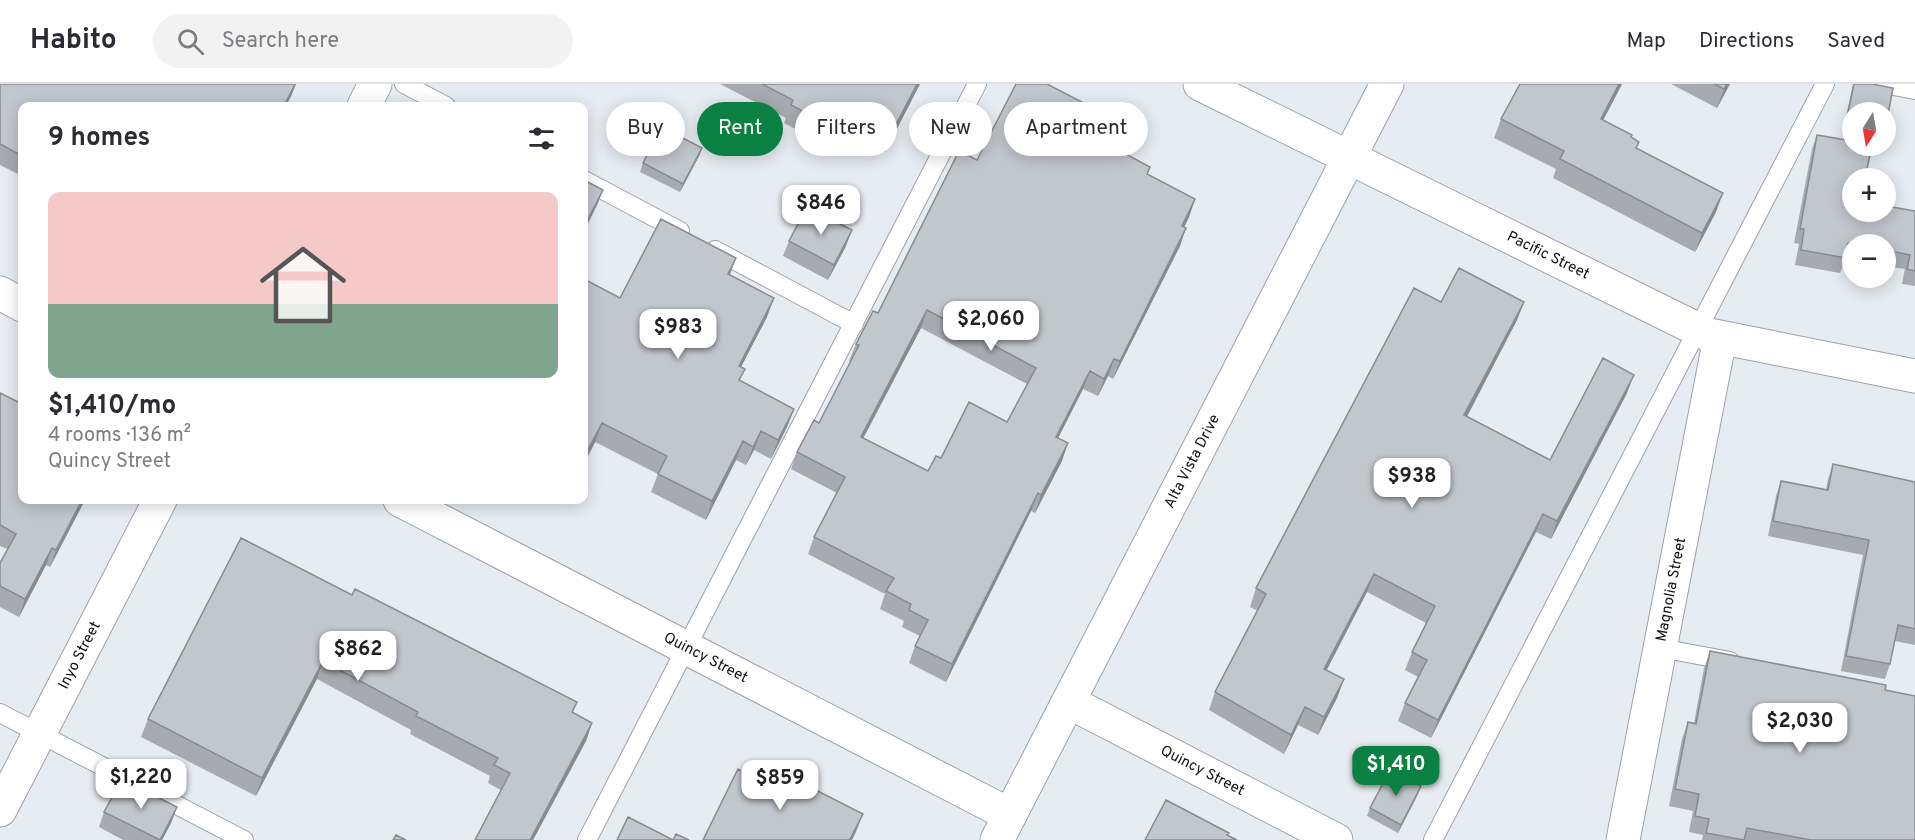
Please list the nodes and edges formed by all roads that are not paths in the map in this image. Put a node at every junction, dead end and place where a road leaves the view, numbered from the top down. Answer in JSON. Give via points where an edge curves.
{"nodes":[{"id":1,"x":375,"y":84,"type":"edge"},
{"id":2,"x":404,"y":84,"type":"edge"},
{"id":3,"x":977,"y":84,"type":"edge"},
{"id":4,"x":1200,"y":84,"type":"edge"},
{"id":5,"x":1387,"y":84,"type":"edge"},
{"id":6,"x":1825,"y":84,"type":"edge"},
{"id":7,"x":1883,"y":84,"type":"edge"},
{"id":8,"x":1915,"y":90,"type":"edge"},
{"id":9,"x":366,"y":102,"type":"edge"},
{"id":10,"x":438,"y":102,"type":"edge"},
{"id":11,"x":1349,"y":157,"type":"junction"},
{"id":12,"x":588,"y":182,"type":"edge"},
{"id":13,"x":0,"y":293,"type":"edge"},
{"id":14,"x":18,"y":303,"type":"edge"},
{"id":15,"x":854,"y":324,"type":"junction"},
{"id":16,"x":1709,"y":334,"type":"junction"},
{"id":17,"x":1915,"y":375,"type":"edge"},
{"id":18,"x":158,"y":504,"type":"edge"},
{"id":19,"x":408,"y":504,"type":"edge"},
{"id":20,"x":686,"y":647,"type":"junction"},
{"id":21,"x":1660,"y":648,"type":"junction"},
{"id":22,"x":1753,"y":665,"type":"edge"},
{"id":23,"x":1068,"y":702,"type":"junction"},
{"id":24,"x":0,"y":713,"type":"edge"},
{"id":25,"x":40,"y":734,"type":"junction"},
{"id":26,"x":0,"y":810,"type":"edge"},
{"id":27,"x":1004,"y":827,"type":"edge"},
{"id":28,"x":244,"y":840,"type":"edge"},
{"id":29,"x":587,"y":840,"type":"edge"},
{"id":30,"x":1336,"y":840,"type":"edge"},
{"id":31,"x":1433,"y":840,"type":"edge"},
{"id":32,"x":1623,"y":840,"type":"edge"}],
"edges":[{"from":1,"to":9,"type":"street"},
{"from":2,"to":10,"type":"lane"},
{"from":3,"to":15,"type":"lane"},
{"from":4,"to":11,"type":"street","name":"Pacific Street"},
{"from":5,"to":11,"type":"street","name":"Alta Vista Drive"},
{"from":6,"to":16,"type":"lane"},
{"from":7,"to":8,"type":"lane"},
{"from":11,"to":16,"type":"street","name":"Pacific Street"},
{"from":11,"to":23,"type":"street","name":"Alta Vista Drive"},
{"from":12,"to":15,"type":"lane"},
{"from":13,"to":14,"type":"street"},
{"from":15,"to":20,"type":"lane"},
{"from":16,"to":17,"type":"street","name":"Pacific Street"},
{"from":16,"to":21,"type":"street","name":"Magnolia Street"},
{"from":16,"to":31,"type":"lane"},
{"from":18,"to":25,"type":"street","name":"Inyo Street"},
{"from":19,"to":20,"type":"street","name":"Quincy Street"},
{"from":20,"to":27,"type":"street","name":"Quincy Street"},
{"from":20,"to":29,"type":"lane"},
{"from":21,"to":22,"type":"lane"},
{"from":21,"to":32,"type":"street","name":"Magnolia Street"},
{"from":23,"to":27,"type":"street","name":"Alta Vista Drive"},
{"from":23,"to":30,"type":"street","name":"Quincy Street"},
{"from":24,"to":25,"type":"lane"},
{"from":25,"to":26,"type":"street","name":"Inyo Street"},
{"from":25,"to":28,"type":"lane"}]}
